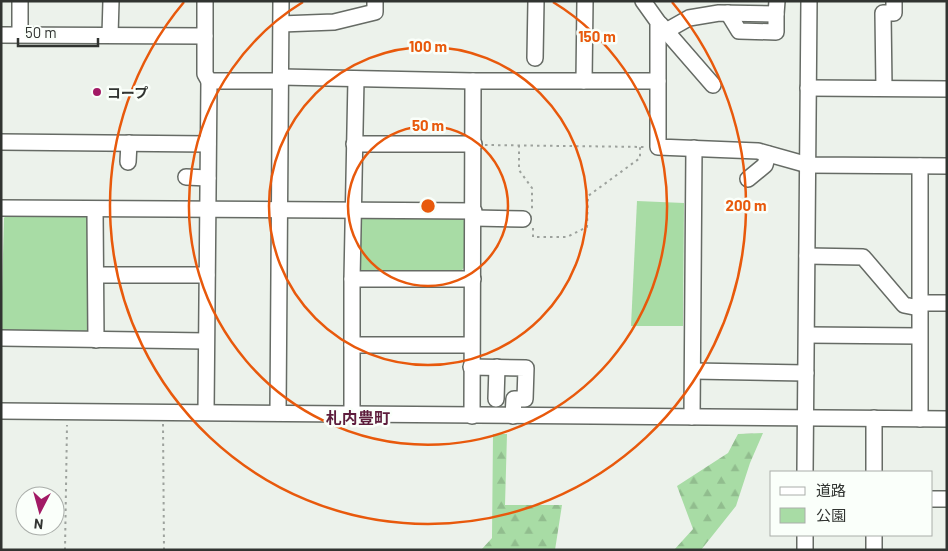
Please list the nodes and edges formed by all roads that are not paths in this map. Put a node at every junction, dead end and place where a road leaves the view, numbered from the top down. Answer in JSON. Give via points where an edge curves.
{"nodes":[{"id":1,"x":20,"y":1,"type":"edge"},
{"id":2,"x":111,"y":1,"type":"edge"},
{"id":3,"x":205,"y":1,"type":"edge"},
{"id":4,"x":281,"y":1,"type":"edge"},
{"id":5,"x":375,"y":1,"type":"edge"},
{"id":6,"x":536,"y":1,"type":"edge"},
{"id":7,"x":585,"y":1,"type":"edge"},
{"id":8,"x":643,"y":1,"type":"edge"},
{"id":9,"x":809,"y":1,"type":"edge"},
{"id":10,"x":894,"y":1,"type":"edge"},
{"id":11,"x":776,"y":7,"type":"edge"},
{"id":12,"x":722,"y":9,"type":"edge"},
{"id":13,"x":281,"y":24,"type":"junction"},
{"id":14,"x":662,"y":27,"type":"junction"},
{"id":15,"x":1,"y":34,"type":"edge"},
{"id":16,"x":20,"y":34,"type":"junction"},
{"id":17,"x":110,"y":35,"type":"junction"},
{"id":18,"x":205,"y":36,"type":"junction"},
{"id":19,"x":536,"y":58,"type":"dead end"},
{"id":20,"x":281,"y":79,"type":"junction"},
{"id":21,"x":356,"y":79,"type":"junction"},
{"id":22,"x":658,"y":80,"type":"junction"},
{"id":23,"x":209,"y":81,"type":"junction"},
{"id":24,"x":473,"y":81,"type":"junction"},
{"id":25,"x":584,"y":81,"type":"junction"},
{"id":26,"x":713,"y":85,"type":"dead end"},
{"id":27,"x":808,"y":88,"type":"junction"},
{"id":28,"x":884,"y":88,"type":"junction"},
{"id":29,"x":947,"y":88,"type":"edge"},
{"id":30,"x":1,"y":142,"type":"edge"},
{"id":31,"x":128,"y":143,"type":"junction"},
{"id":32,"x":208,"y":144,"type":"junction"},
{"id":33,"x":354,"y":144,"type":"junction"},
{"id":34,"x":474,"y":144,"type":"junction"},
{"id":35,"x":694,"y":148,"type":"junction"},
{"id":36,"x":768,"y":154,"type":"junction"},
{"id":37,"x":128,"y":162,"type":"dead end"},
{"id":38,"x":808,"y":166,"type":"junction"},
{"id":39,"x":920,"y":166,"type":"junction"},
{"id":40,"x":947,"y":166,"type":"edge"},
{"id":41,"x":186,"y":178,"type":"dead end"},
{"id":42,"x":208,"y":178,"type":"junction"},
{"id":43,"x":748,"y":179,"type":"dead end"},
{"id":44,"x":1,"y":208,"type":"edge"},
{"id":45,"x":95,"y":210,"type":"junction"},
{"id":46,"x":207,"y":210,"type":"junction"},
{"id":47,"x":279,"y":210,"type":"junction"},
{"id":48,"x":353,"y":211,"type":"junction"},
{"id":49,"x":474,"y":214,"type":"junction"},
{"id":50,"x":529,"y":221,"type":"road end"},
{"id":51,"x":807,"y":256,"type":"junction"},
{"id":52,"x":96,"y":275,"type":"junction"},
{"id":53,"x":206,"y":275,"type":"junction"},
{"id":54,"x":352,"y":278,"type":"junction"},
{"id":55,"x":473,"y":279,"type":"junction"},
{"id":56,"x":947,"y":303,"type":"edge"},
{"id":57,"x":919,"y":305,"type":"junction"},
{"id":58,"x":807,"y":335,"type":"junction"},
{"id":59,"x":919,"y":336,"type":"junction"},
{"id":60,"x":1,"y":338,"type":"edge"},
{"id":61,"x":96,"y":340,"type":"junction"},
{"id":62,"x":206,"y":341,"type":"junction"},
{"id":63,"x":352,"y":345,"type":"junction"},
{"id":64,"x":472,"y":346,"type":"junction"},
{"id":65,"x":472,"y":367,"type":"junction"},
{"id":66,"x":497,"y":367,"type":"junction"},
{"id":67,"x":693,"y":371,"type":"junction"},
{"id":68,"x":806,"y":373,"type":"junction"},
{"id":69,"x":496,"y":399,"type":"dead end"},
{"id":70,"x":1,"y":411,"type":"edge"},
{"id":71,"x":206,"y":412,"type":"junction"},
{"id":72,"x":278,"y":413,"type":"junction"},
{"id":73,"x":352,"y":414,"type":"junction"},
{"id":74,"x":472,"y":416,"type":"junction"},
{"id":75,"x":513,"y":416,"type":"junction"},
{"id":76,"x":692,"y":417,"type":"junction"},
{"id":77,"x":806,"y":418,"type":"junction"},
{"id":78,"x":874,"y":418,"type":"junction"},
{"id":79,"x":920,"y":419,"type":"junction"},
{"id":80,"x":947,"y":419,"type":"edge"},
{"id":81,"x":805,"y":471,"type":"edge"},
{"id":82,"x":874,"y":471,"type":"edge"},
{"id":83,"x":933,"y":499,"type":"edge"},
{"id":84,"x":947,"y":499,"type":"edge"},
{"id":85,"x":805,"y":536,"type":"edge"},
{"id":86,"x":874,"y":536,"type":"edge"},
{"id":87,"x":805,"y":550,"type":"edge"},
{"id":88,"x":874,"y":550,"type":"edge"}],
"edges":[{"from":1,"to":16,"type":"street"},
{"from":2,"to":17,"type":"street"},
{"from":3,"to":18,"type":"street"},
{"from":4,"to":13,"type":"street"},
{"from":5,"to":13,"type":"street","via":[[375,12],[334,22]]},
{"from":6,"to":19,"type":"street"},
{"from":7,"to":25,"type":"street"},
{"from":8,"to":14,"type":"street"},
{"from":9,"to":27,"type":"street"},
{"from":10,"to":28,"type":"street","via":[[894,13],[883,13]]},
{"from":11,"to":12,"type":"street","via":[[776,32],[739,31]]},
{"from":12,"to":14,"type":"street"},
{"from":13,"to":20,"type":"street"},
{"from":14,"to":22,"type":"street"},
{"from":14,"to":26,"type":"street"},
{"from":15,"to":16,"type":"street"},
{"from":16,"to":17,"type":"street"},
{"from":17,"to":18,"type":"street"},
{"from":18,"to":23,"type":"street","via":[[204,74]]},
{"from":20,"to":21,"type":"street"},
{"from":20,"to":23,"type":"street"},
{"from":20,"to":47,"type":"street"},
{"from":21,"to":24,"type":"street"},
{"from":21,"to":33,"type":"street"},
{"from":22,"to":25,"type":"street"},
{"from":22,"to":35,"type":"street","via":[[658,147]]},
{"from":23,"to":32,"type":"street"},
{"from":24,"to":25,"type":"street"},
{"from":24,"to":34,"type":"street"},
{"from":27,"to":28,"type":"street"},
{"from":27,"to":38,"type":"street"},
{"from":28,"to":29,"type":"street"},
{"from":30,"to":31,"type":"street"},
{"from":31,"to":32,"type":"street"},
{"from":31,"to":37,"type":"street"},
{"from":32,"to":42,"type":"street"},
{"from":33,"to":34,"type":"street"},
{"from":33,"to":48,"type":"street"},
{"from":34,"to":49,"type":"street"},
{"from":35,"to":36,"type":"street"},
{"from":35,"to":67,"type":"street"},
{"from":36,"to":38,"type":"street"},
{"from":36,"to":43,"type":"street","via":[[766,165]]},
{"from":38,"to":39,"type":"street"},
{"from":38,"to":51,"type":"street"},
{"from":39,"to":40,"type":"street"},
{"from":39,"to":57,"type":"street"},
{"from":41,"to":42,"type":"street"},
{"from":42,"to":46,"type":"street"},
{"from":44,"to":45,"type":"street"},
{"from":45,"to":46,"type":"street"},
{"from":45,"to":52,"type":"street"},
{"from":46,"to":47,"type":"street"},
{"from":46,"to":53,"type":"street"},
{"from":47,"to":48,"type":"street"},
{"from":47,"to":72,"type":"street"},
{"from":48,"to":49,"type":"street"},
{"from":48,"to":54,"type":"street"},
{"from":49,"to":50,"type":"street"},
{"from":49,"to":55,"type":"street"},
{"from":51,"to":57,"type":"street","via":[[863,257],[904,305]]},
{"from":51,"to":58,"type":"street"},
{"from":52,"to":53,"type":"street"},
{"from":52,"to":61,"type":"street"},
{"from":53,"to":62,"type":"street"},
{"from":54,"to":55,"type":"street"},
{"from":54,"to":63,"type":"street"},
{"from":55,"to":64,"type":"street"},
{"from":56,"to":57,"type":"street"},
{"from":57,"to":59,"type":"street"},
{"from":58,"to":59,"type":"street"},
{"from":58,"to":68,"type":"street"},
{"from":59,"to":79,"type":"street"},
{"from":60,"to":61,"type":"street"},
{"from":61,"to":62,"type":"street"},
{"from":62,"to":71,"type":"street"},
{"from":63,"to":64,"type":"street"},
{"from":63,"to":73,"type":"street"},
{"from":64,"to":65,"type":"street"},
{"from":65,"to":66,"type":"street"},
{"from":65,"to":74,"type":"street"},
{"from":66,"to":69,"type":"street"},
{"from":66,"to":75,"type":"street","via":[[526,368],[525,399],[514,399]]},
{"from":67,"to":68,"type":"street"},
{"from":67,"to":76,"type":"street"},
{"from":68,"to":77,"type":"street"},
{"from":70,"to":71,"type":"street"},
{"from":71,"to":72,"type":"street"},
{"from":72,"to":73,"type":"street"},
{"from":73,"to":74,"type":"street"},
{"from":74,"to":75,"type":"street"},
{"from":75,"to":76,"type":"street"},
{"from":76,"to":77,"type":"street"},
{"from":77,"to":78,"type":"street"},
{"from":77,"to":81,"type":"street"},
{"from":78,"to":79,"type":"street"},
{"from":78,"to":82,"type":"street"},
{"from":79,"to":80,"type":"street"},
{"from":83,"to":84,"type":"street"},
{"from":85,"to":87,"type":"street"},
{"from":86,"to":88,"type":"street"}]}
